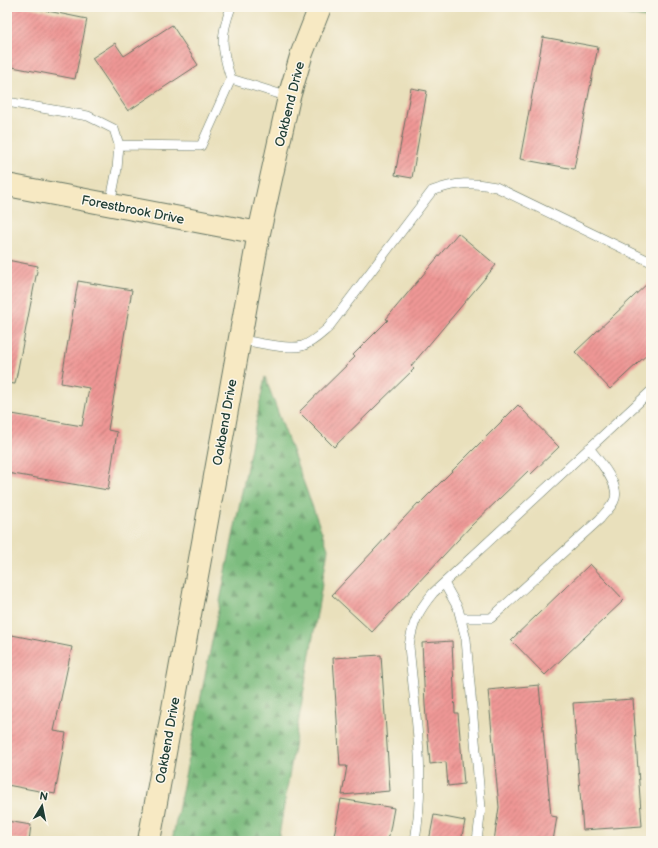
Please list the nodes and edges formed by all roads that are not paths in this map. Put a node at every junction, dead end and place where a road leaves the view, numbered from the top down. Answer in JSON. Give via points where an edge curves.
{"nodes":[{"id":1,"x":231,"y":7,"type":"edge"},
{"id":2,"x":320,"y":7,"type":"edge"},
{"id":3,"x":231,"y":79,"type":"junction"},
{"id":4,"x":289,"y":97,"type":"junction"},
{"id":5,"x":7,"y":102,"type":"edge"},
{"id":6,"x":119,"y":145,"type":"junction"},
{"id":7,"x":7,"y":185,"type":"edge"},
{"id":8,"x":110,"y":205,"type":"junction"},
{"id":9,"x":259,"y":233,"type":"junction"},
{"id":10,"x":651,"y":262,"type":"edge"},
{"id":11,"x":239,"y":339,"type":"junction"},
{"id":12,"x":651,"y":391,"type":"edge"},
{"id":13,"x":589,"y":448,"type":"junction"},
{"id":14,"x":444,"y":583,"type":"junction"},
{"id":15,"x":461,"y":618,"type":"junction"},
{"id":16,"x":149,"y":841,"type":"edge"},
{"id":17,"x":415,"y":841,"type":"edge"},
{"id":18,"x":476,"y":841,"type":"edge"}],
"edges":[{"from":1,"to":3,"type":"lane","via":[[224,27],[222,52]]},
{"from":2,"to":4,"type":"street","name":"Oakbend Drive","via":[[302,53]]},
{"from":3,"to":4,"type":"lane"},
{"from":3,"to":6,"type":"lane","via":[[201,146]]},
{"from":4,"to":9,"type":"street","name":"Oakbend Drive"},
{"from":5,"to":6,"type":"lane","via":[[88,116],[114,129]]},
{"from":6,"to":8,"type":"lane"},
{"from":7,"to":8,"type":"street","name":"Forestbrook Drive"},
{"from":8,"to":9,"type":"street","name":"Forestbrook Drive"},
{"from":9,"to":11,"type":"street","name":"Oakbend Drive"},
{"from":10,"to":11,"type":"lane","via":[[496,187],[478,183],[452,184],[432,191],[328,328],[316,338],[303,346],[292,347]]},
{"from":11,"to":16,"type":"street","name":"Oakbend Drive"},
{"from":12,"to":13,"type":"lane"},
{"from":13,"to":14,"type":"lane"},
{"from":13,"to":15,"type":"lane","via":[[607,471],[616,492],[615,501],[600,519],[491,618]]},
{"from":14,"to":15,"type":"lane"},
{"from":14,"to":17,"type":"lane","via":[[419,610],[412,627],[409,646],[421,769]]},
{"from":15,"to":18,"type":"lane","via":[[466,639],[481,808]]}]}
